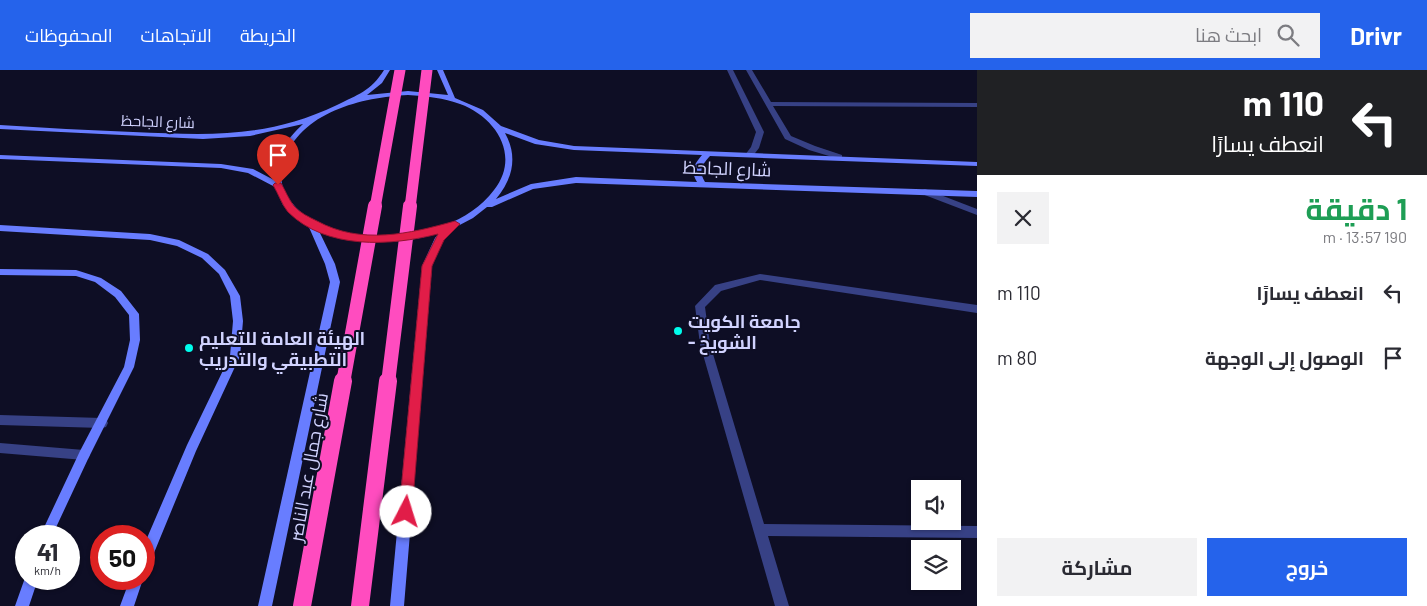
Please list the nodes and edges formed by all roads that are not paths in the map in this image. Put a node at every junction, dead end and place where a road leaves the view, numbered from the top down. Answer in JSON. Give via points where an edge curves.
{"nodes":[{"id":1,"x":387,"y":70,"type":"edge"},
{"id":2,"x":400,"y":70,"type":"edge"},
{"id":3,"x":427,"y":70,"type":"edge"},
{"id":4,"x":440,"y":70,"type":"edge"},
{"id":5,"x":730,"y":70,"type":"edge"},
{"id":6,"x":749,"y":70,"type":"edge"},
{"id":7,"x":356,"y":100,"type":"junction"},
{"id":8,"x":453,"y":100,"type":"junction"},
{"id":9,"x":768,"y":104,"type":"junction"},
{"id":10,"x":977,"y":105,"type":"edge"},
{"id":11,"x":314,"y":118,"type":"junction"},
{"id":12,"x":0,"y":128,"type":"edge"},
{"id":13,"x":498,"y":128,"type":"junction"},
{"id":14,"x":707,"y":154,"type":"junction"},
{"id":15,"x":749,"y":155,"type":"junction"},
{"id":16,"x":0,"y":157,"type":"edge"},
{"id":17,"x":839,"y":157,"type":"junction"},
{"id":18,"x":977,"y":164,"type":"edge"},
{"id":19,"x":702,"y":183,"type":"junction"},
{"id":20,"x":278,"y":185,"type":"junction"},
{"id":21,"x":925,"y":192,"type":"junction"},
{"id":22,"x":977,"y":194,"type":"edge"},
{"id":23,"x":481,"y":208,"type":"junction"},
{"id":24,"x":977,"y":212,"type":"edge"},
{"id":25,"x":311,"y":223,"type":"junction"},
{"id":26,"x":455,"y":224,"type":"junction"},
{"id":27,"x":0,"y":228,"type":"edge"},
{"id":28,"x":14,"y":228,"type":"junction"},
{"id":29,"x":0,"y":235,"type":"edge"},
{"id":30,"x":0,"y":272,"type":"edge"},
{"id":31,"x":977,"y":309,"type":"edge"},
{"id":32,"x":0,"y":420,"type":"edge"},
{"id":33,"x":102,"y":423,"type":"junction"},
{"id":34,"x":0,"y":448,"type":"edge"},
{"id":35,"x":84,"y":455,"type":"junction"},
{"id":36,"x":51,"y":525,"type":"edge"},
{"id":37,"x":759,"y":530,"type":"junction"},
{"id":38,"x":977,"y":532,"type":"edge"},
{"id":39,"x":155,"y":534,"type":"edge"},
{"id":40,"x":27,"y":590,"type":"edge"},
{"id":41,"x":132,"y":590,"type":"edge"},
{"id":42,"x":22,"y":606,"type":"edge"},
{"id":43,"x":127,"y":606,"type":"edge"},
{"id":44,"x":265,"y":606,"type":"edge"},
{"id":45,"x":302,"y":606,"type":"edge"},
{"id":46,"x":360,"y":606,"type":"edge"},
{"id":47,"x":397,"y":606,"type":"edge"},
{"id":48,"x":782,"y":606,"type":"edge"}],
"edges":[{"from":1,"to":7,"type":"street","via":[[380,82]]},
{"from":2,"to":45,"type":"highway","name":"شارع جمال عبد الناصر","bridge":true},
{"from":3,"to":46,"type":"highway","bridge":true},
{"from":4,"to":8,"type":"street"},
{"from":5,"to":15,"type":"lane","via":[[760,132],[756,148]]},
{"from":6,"to":9,"type":"lane"},
{"from":7,"to":8,"type":"street","via":[[408,93]]},
{"from":7,"to":11,"type":"street"},
{"from":8,"to":13,"type":"street","via":[[474,108]]},
{"from":9,"to":10,"type":"lane"},
{"from":9,"to":17,"type":"lane","via":[[788,137]]},
{"from":11,"to":12,"type":"street","name":"شارع الجاحظ","via":[[263,130],[210,137]]},
{"from":11,"to":20,"type":"street","via":[[296,132],[284,148],[276,171]]},
{"from":13,"to":14,"type":"street","name":"شارع الجاحظ","via":[[538,142],[574,148]]},
{"from":13,"to":23,"type":"street","via":[[509,152],[508,171],[499,190]]},
{"from":14,"to":15,"type":"street","name":"شارع الجاحظ"},
{"from":14,"to":19,"type":"street","via":[[696,166],[696,175]]},
{"from":15,"to":17,"type":"street","name":"شارع الجاحظ"},
{"from":16,"to":20,"type":"street","via":[[221,166],[250,171]]},
{"from":17,"to":18,"type":"street","name":"شارع الجاحظ"},
{"from":19,"to":21,"type":"street","name":"شارع الجاحظ"},
{"from":19,"to":23,"type":"street","name":"شارع الجاحظ","via":[[558,181],[531,187]]},
{"from":20,"to":25,"type":"street","via":[[290,208]]},
{"from":21,"to":22,"type":"street","name":"شارع الجاحظ"},
{"from":21,"to":24,"type":"lane"},
{"from":23,"to":26,"type":"street"},
{"from":25,"to":26,"type":"street","via":[[342,235],[380,240],[419,236]]},
{"from":25,"to":44,"type":"street","via":[[335,282]]},
{"from":26,"to":47,"type":"street","via":[[440,238],[427,266]]},
{"from":27,"to":28,"type":"street"},
{"from":28,"to":29,"type":"street"},
{"from":28,"to":39,"type":"street","via":[[150,237],[179,243],[205,256],[222,272],[235,296],[238,321],[235,356]]},
{"from":30,"to":33,"type":"street","via":[[76,273],[98,280],[118,294],[134,314],[129,367]]},
{"from":31,"to":37,"type":"lane","via":[[760,277],[718,288],[700,306],[705,344]]},
{"from":32,"to":33,"type":"lane"},
{"from":33,"to":35,"type":"street"},
{"from":34,"to":35,"type":"lane"},
{"from":35,"to":36,"type":"street"},
{"from":37,"to":38,"type":"lane"},
{"from":37,"to":48,"type":"lane"},
{"from":40,"to":42,"type":"street"},
{"from":41,"to":43,"type":"street"}]}
